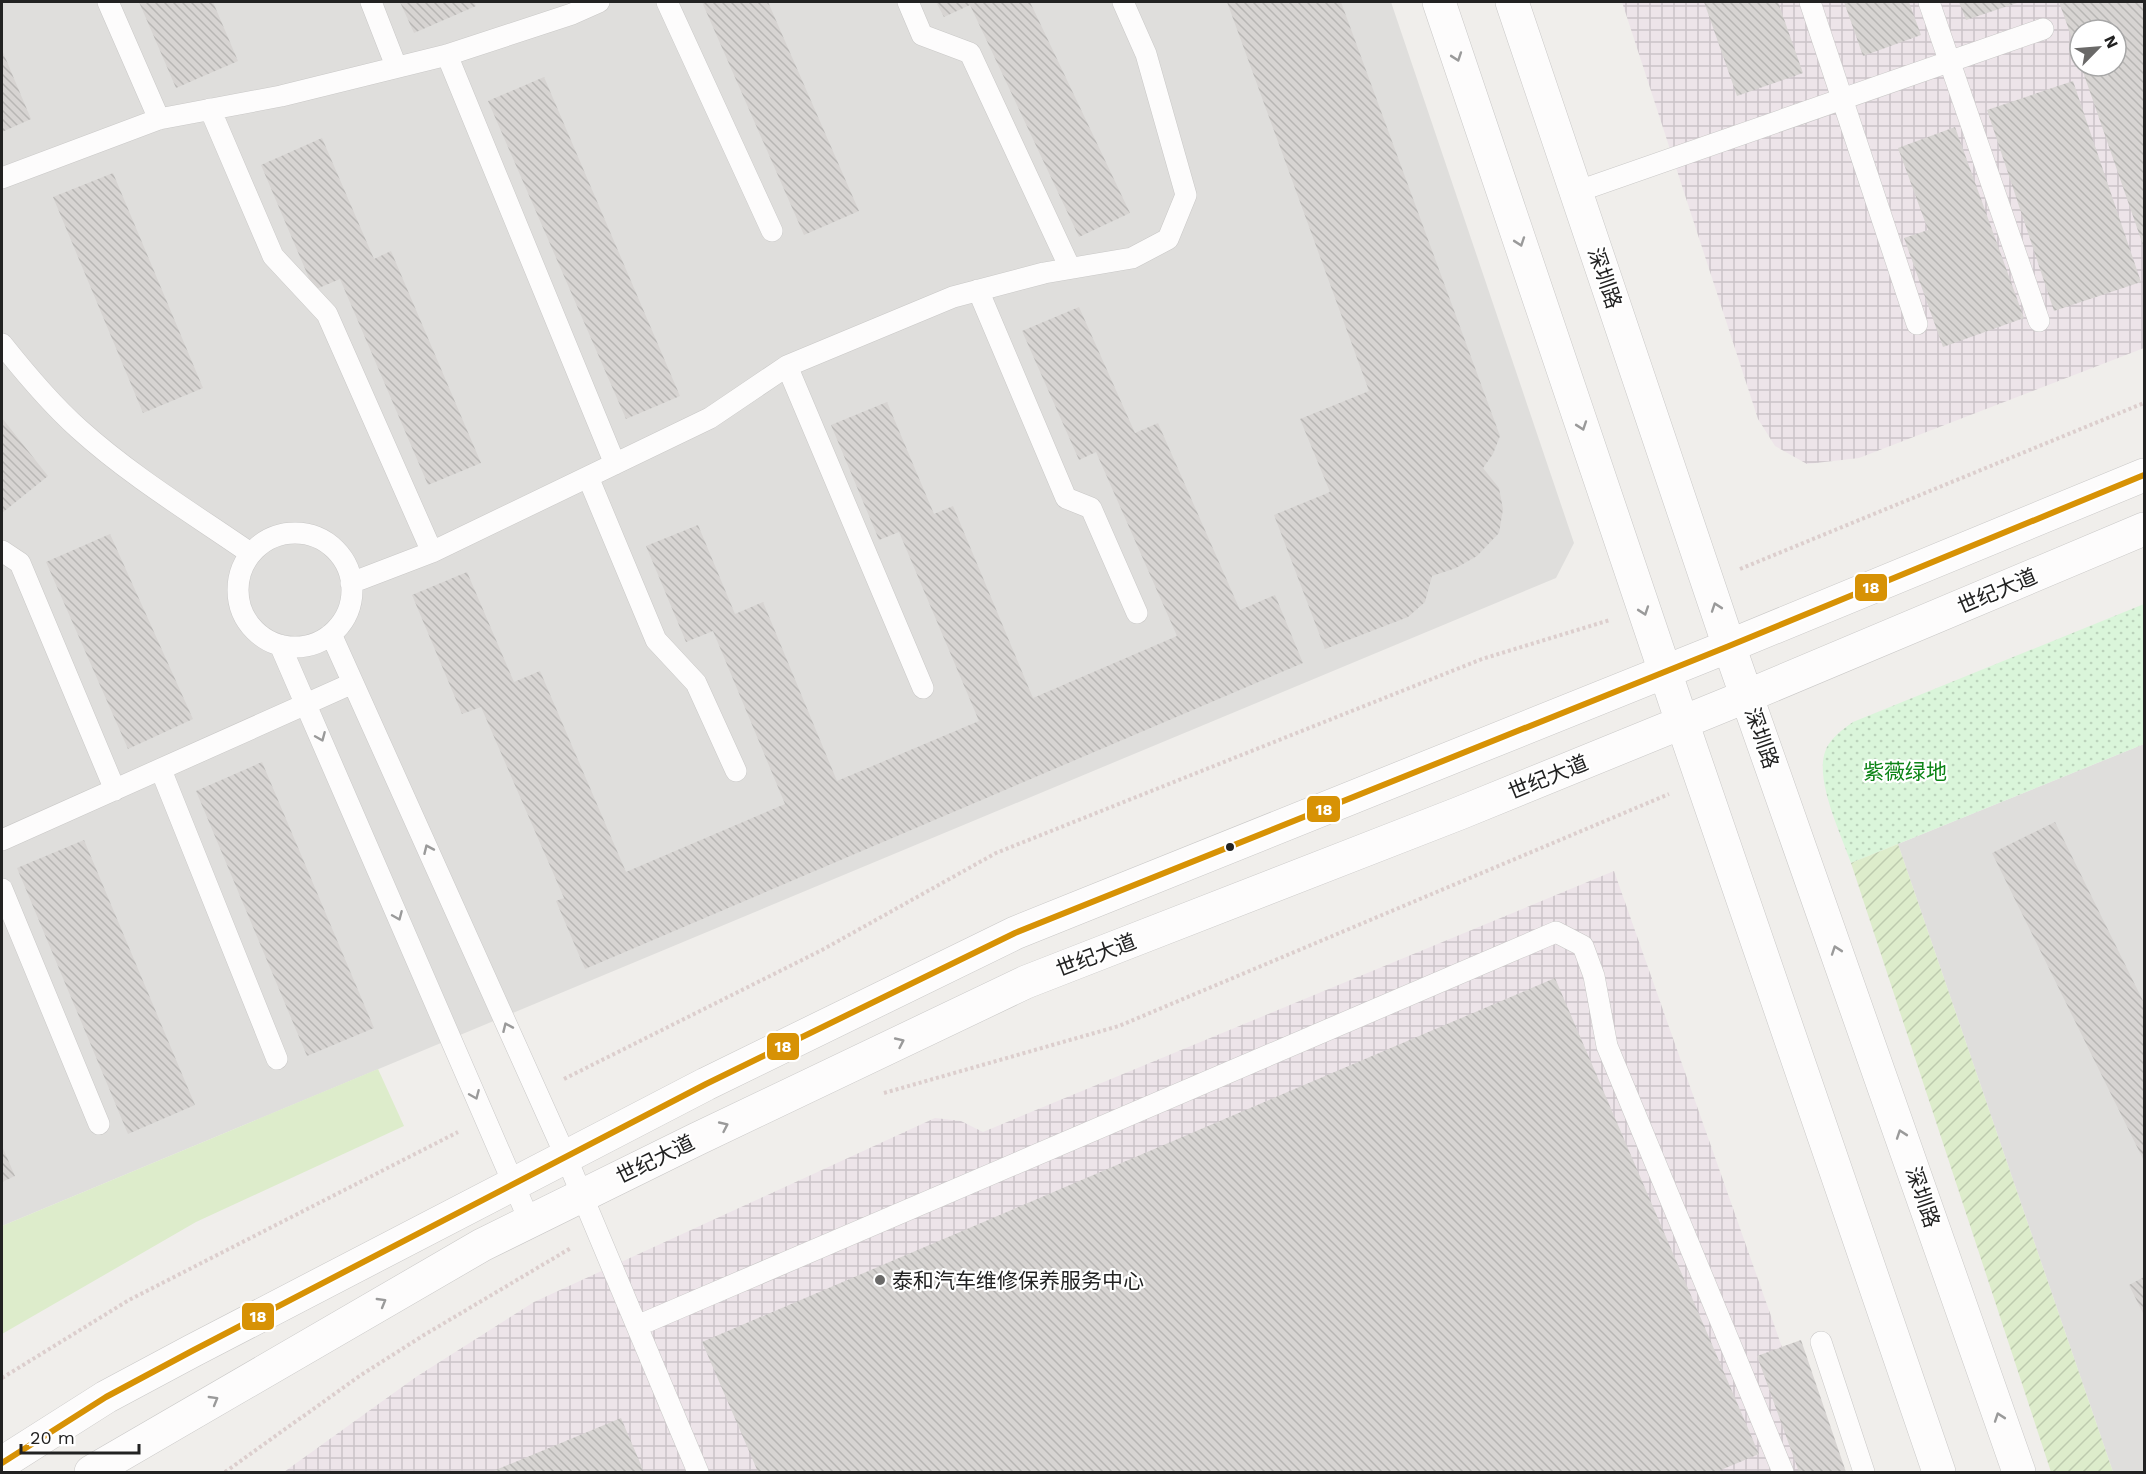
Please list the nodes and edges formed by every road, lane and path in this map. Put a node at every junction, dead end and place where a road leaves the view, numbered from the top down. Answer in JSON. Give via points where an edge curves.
{"nodes":[{"id":1,"x":108,"y":2,"type":"edge"},
{"id":2,"x":371,"y":2,"type":"edge"},
{"id":3,"x":599,"y":2,"type":"edge"},
{"id":4,"x":667,"y":2,"type":"edge"},
{"id":5,"x":908,"y":2,"type":"edge"},
{"id":6,"x":1123,"y":2,"type":"edge"},
{"id":7,"x":1439,"y":2,"type":"edge"},
{"id":8,"x":1512,"y":2,"type":"edge"},
{"id":9,"x":1810,"y":2,"type":"edge"},
{"id":10,"x":1929,"y":2,"type":"edge"},
{"id":11,"x":2043,"y":29,"type":"dead end"},
{"id":12,"x":447,"y":55,"type":"junction"},
{"id":13,"x":1950,"y":62,"type":"junction"},
{"id":14,"x":396,"y":66,"type":"junction"},
{"id":15,"x":1842,"y":99,"type":"junction"},
{"id":16,"x":210,"y":109,"type":"junction"},
{"id":17,"x":159,"y":119,"type":"junction"},
{"id":18,"x":2,"y":178,"type":"edge"},
{"id":19,"x":1576,"y":192,"type":"junction"},
{"id":20,"x":772,"y":231,"type":"dead end"},
{"id":21,"x":1070,"y":268,"type":"junction"},
{"id":22,"x":978,"y":290,"type":"junction"},
{"id":23,"x":2039,"y":321,"type":"dead end"},
{"id":24,"x":1917,"y":324,"type":"dead end"},
{"id":25,"x":2,"y":344,"type":"edge"},
{"id":26,"x":787,"y":366,"type":"junction"},
{"id":27,"x":2145,"y":403,"type":"edge"},
{"id":28,"x":615,"y":464,"type":"junction"},
{"id":29,"x":2145,"y":475,"type":"edge"},
{"id":30,"x":588,"y":477,"type":"junction"},
{"id":31,"x":2145,"y":529,"type":"edge"},
{"id":32,"x":2,"y":551,"type":"edge"},
{"id":33,"x":432,"y":552,"type":"junction"},
{"id":34,"x":250,"y":553,"type":"junction"},
{"id":35,"x":351,"y":583,"type":"junction"},
{"id":36,"x":1708,"y":583,"type":"junction"},
{"id":37,"x":1644,"y":609,"type":"junction"},
{"id":38,"x":1137,"y":613,"type":"dead end"},
{"id":39,"x":332,"y":634,"type":"junction"},
{"id":40,"x":280,"y":645,"type":"junction"},
{"id":41,"x":1729,"y":646,"type":"junction"},
{"id":42,"x":1665,"y":671,"type":"junction"},
{"id":43,"x":353,"y":683,"type":"junction"},
{"id":44,"x":923,"y":688,"type":"dead end"},
{"id":45,"x":1748,"y":696,"type":"junction"},
{"id":46,"x":306,"y":704,"type":"junction"},
{"id":47,"x":1682,"y":722,"type":"junction"},
{"id":48,"x":160,"y":770,"type":"junction"},
{"id":49,"x":736,"y":771,"type":"dead end"},
{"id":50,"x":1702,"y":780,"type":"junction"},
{"id":51,"x":115,"y":790,"type":"junction"},
{"id":52,"x":2,"y":840,"type":"edge"},
{"id":53,"x":2,"y":889,"type":"edge"},
{"id":54,"x":277,"y":1059,"type":"dead end"},
{"id":55,"x":537,"y":1093,"type":"junction"},
{"id":56,"x":881,"y":1094,"type":"dead end"},
{"id":57,"x":485,"y":1119,"type":"junction"},
{"id":58,"x":99,"y":1124,"type":"dead end"},
{"id":59,"x":566,"y":1157,"type":"junction"},
{"id":60,"x":514,"y":1184,"type":"junction"},
{"id":61,"x":582,"y":1196,"type":"junction"},
{"id":62,"x":530,"y":1222,"type":"junction"},
{"id":63,"x":598,"y":1233,"type":"junction"},
{"id":64,"x":637,"y":1326,"type":"junction"},
{"id":65,"x":1821,"y":1342,"type":"dead end"},
{"id":66,"x":2,"y":1378,"type":"edge"},
{"id":67,"x":2,"y":1463,"type":"edge"},
{"id":68,"x":1935,"y":1472,"type":"edge"},
{"id":69,"x":91,"y":1473,"type":"edge"},
{"id":70,"x":225,"y":1473,"type":"edge"},
{"id":71,"x":698,"y":1473,"type":"edge"},
{"id":72,"x":1783,"y":1473,"type":"edge"},
{"id":73,"x":1864,"y":1473,"type":"edge"},
{"id":74,"x":2019,"y":1473,"type":"edge"}],
"edges":[{"from":1,"to":17,"type":"lane"},
{"from":2,"to":14,"type":"lane"},
{"from":3,"to":12,"type":"lane","via":[[572,15]]},
{"from":4,"to":20,"type":"lane"},
{"from":5,"to":21,"type":"lane","via":[[922,35],[970,53]]},
{"from":6,"to":21,"type":"lane","via":[[1146,54],[1186,195],[1168,239],[1132,258]]},
{"from":7,"to":37,"type":"street","one_way":true},
{"from":8,"to":19,"type":"street","name":"深圳路"},
{"from":9,"to":15,"type":"lane"},
{"from":10,"to":13,"type":"lane"},
{"from":11,"to":13,"type":"lane"},
{"from":12,"to":14,"type":"lane"},
{"from":12,"to":28,"type":"lane"},
{"from":13,"to":15,"type":"lane"},
{"from":13,"to":23,"type":"lane"},
{"from":14,"to":16,"type":"lane","via":[[281,96]]},
{"from":15,"to":19,"type":"lane"},
{"from":15,"to":24,"type":"lane"},
{"from":16,"to":17,"type":"lane"},
{"from":16,"to":33,"type":"lane","via":[[273,256],[327,314]]},
{"from":17,"to":18,"type":"lane"},
{"from":19,"to":36,"type":"street","name":"深圳路"},
{"from":21,"to":22,"type":"lane"},
{"from":22,"to":26,"type":"lane"},
{"from":22,"to":38,"type":"lane","via":[[1066,498],[1091,508]]},
{"from":25,"to":34,"type":"lane","via":[[78,429],[130,471]]},
{"from":26,"to":28,"type":"lane","via":[[710,418]]},
{"from":26,"to":44,"type":"lane"},
{"from":27,"to":36,"type":"path"},
{"from":28,"to":30,"type":"lane"},
{"from":29,"to":41,"type":"street","name":"世纪大道"},
{"from":30,"to":33,"type":"lane"},
{"from":30,"to":49,"type":"lane","via":[[656,640],[696,682]]},
{"from":31,"to":45,"type":"street","name":"世纪大道"},
{"from":32,"to":51,"type":"lane","via":[[20,563]]},
{"from":33,"to":35,"type":"lane"},
{"from":34,"to":35,"type":"lane","via":[[282,533],[301,532],[320,538],[335,549],[346,564]]},
{"from":34,"to":40,"type":"lane","via":[[237,588],[240,607],[263,638]]},
{"from":35,"to":39,"type":"lane","via":[[351,602]]},
{"from":41,"to":36,"type":"street","name":"深圳路","one_way":true},
{"from":37,"to":42,"type":"street","one_way":true},
{"from":37,"to":55,"type":"path","via":[[1482,659],[996,854],[822,950]]},
{"from":39,"to":40,"type":"lane","via":[[299,647]]},
{"from":39,"to":43,"type":"lane"},
{"from":40,"to":46,"type":"lane"},
{"from":41,"to":42,"type":"street","name":"世纪大道"},
{"from":41,"to":45,"type":"street","name":"深圳路"},
{"from":42,"to":47,"type":"street"},
{"from":42,"to":59,"type":"street","name":"世纪大道","via":[[1015,933],[705,1084]]},
{"from":43,"to":46,"type":"lane"},
{"from":55,"to":43,"type":"lane","one_way":true},
{"from":45,"to":47,"type":"street","name":"世纪大道"},
{"from":74,"to":45,"type":"street","name":"深圳路","one_way":true},
{"from":46,"to":48,"type":"lane"},
{"from":46,"to":57,"type":"lane","one_way":true},
{"from":47,"to":50,"type":"street"},
{"from":61,"to":47,"type":"street","name":"世纪大道","one_way":true,"via":[[1026,982]]},
{"from":48,"to":51,"type":"lane"},
{"from":48,"to":54,"type":"lane"},
{"from":50,"to":56,"type":"path","via":[[1119,1026]]},
{"from":50,"to":68,"type":"street"},
{"from":51,"to":52,"type":"lane"},
{"from":53,"to":58,"type":"lane"},
{"from":55,"to":59,"type":"lane"},
{"from":57,"to":60,"type":"lane"},
{"from":57,"to":66,"type":"path","via":[[129,1300]]},
{"from":59,"to":60,"type":"street","name":"世纪大道"},
{"from":59,"to":61,"type":"lane"},
{"from":60,"to":62,"type":"lane"},
{"from":60,"to":67,"type":"street","name":"世纪大道","via":[[115,1392]]},
{"from":61,"to":62,"type":"street","name":"世纪大道"},
{"from":61,"to":63,"type":"lane"},
{"from":69,"to":62,"type":"street","name":"世纪大道","one_way":true,"via":[[363,1313]]},
{"from":63,"to":64,"type":"lane"},
{"from":63,"to":70,"type":"path","via":[[424,1335]]},
{"from":64,"to":71,"type":"lane"},
{"from":64,"to":72,"type":"lane","via":[[1556,932],[1583,946],[1594,976],[1607,1046]]},
{"from":65,"to":73,"type":"lane"}]}
